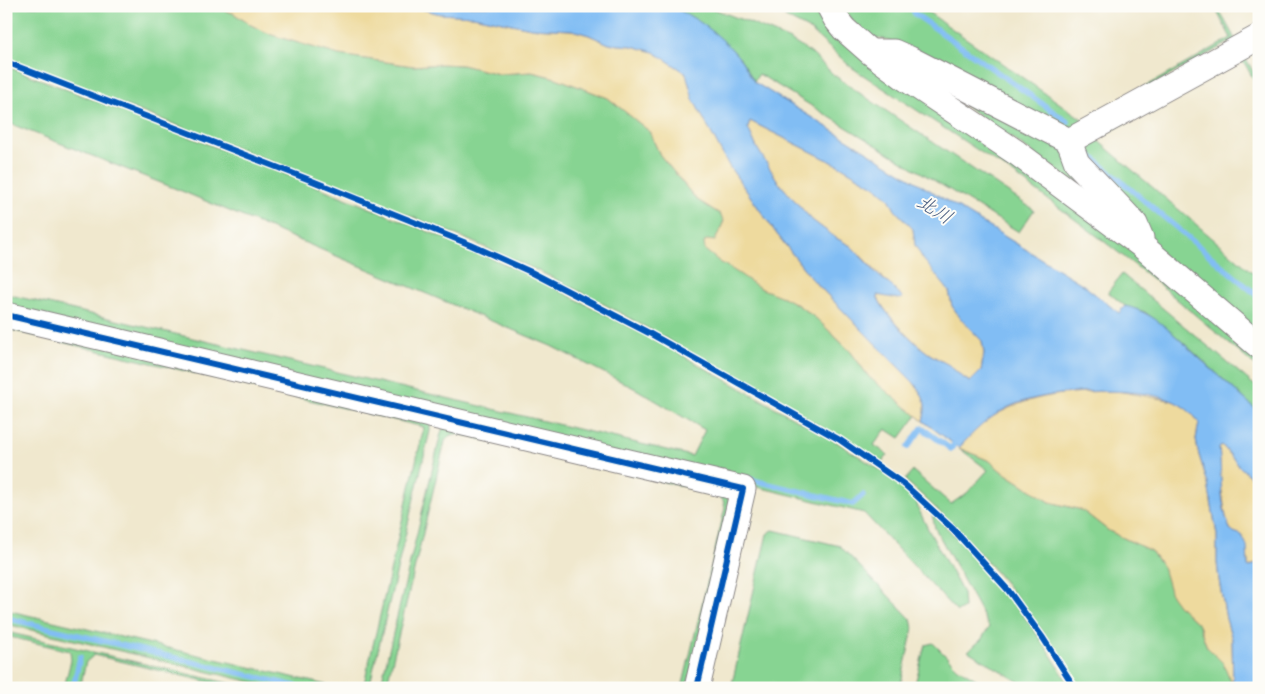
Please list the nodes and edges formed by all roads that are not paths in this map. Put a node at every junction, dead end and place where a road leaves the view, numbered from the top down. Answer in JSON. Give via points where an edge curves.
{"nodes":[{"id":1,"x":829,"y":6,"type":"edge"},
{"id":2,"x":1259,"y":37,"type":"edge"},
{"id":3,"x":870,"y":52,"type":"junction"},
{"id":4,"x":1069,"y":142,"type":"junction"},
{"id":5,"x":1140,"y":245,"type":"junction"},
{"id":6,"x":6,"y":315,"type":"edge"},
{"id":7,"x":1259,"y":346,"type":"edge"},
{"id":8,"x":697,"y":688,"type":"edge"}],
"edges":[{"from":1,"to":3,"type":"street","via":[[844,28]]},
{"from":2,"to":4,"type":"street"},
{"from":3,"to":4,"type":"street","via":[[894,52],[910,58]]},
{"from":3,"to":5,"type":"street","via":[[1017,153]]},
{"from":4,"to":5,"type":"street","via":[[1077,163],[1135,224]]},
{"from":5,"to":7,"type":"street"},
{"from":6,"to":8,"type":"street","via":[[744,489]]}]}
